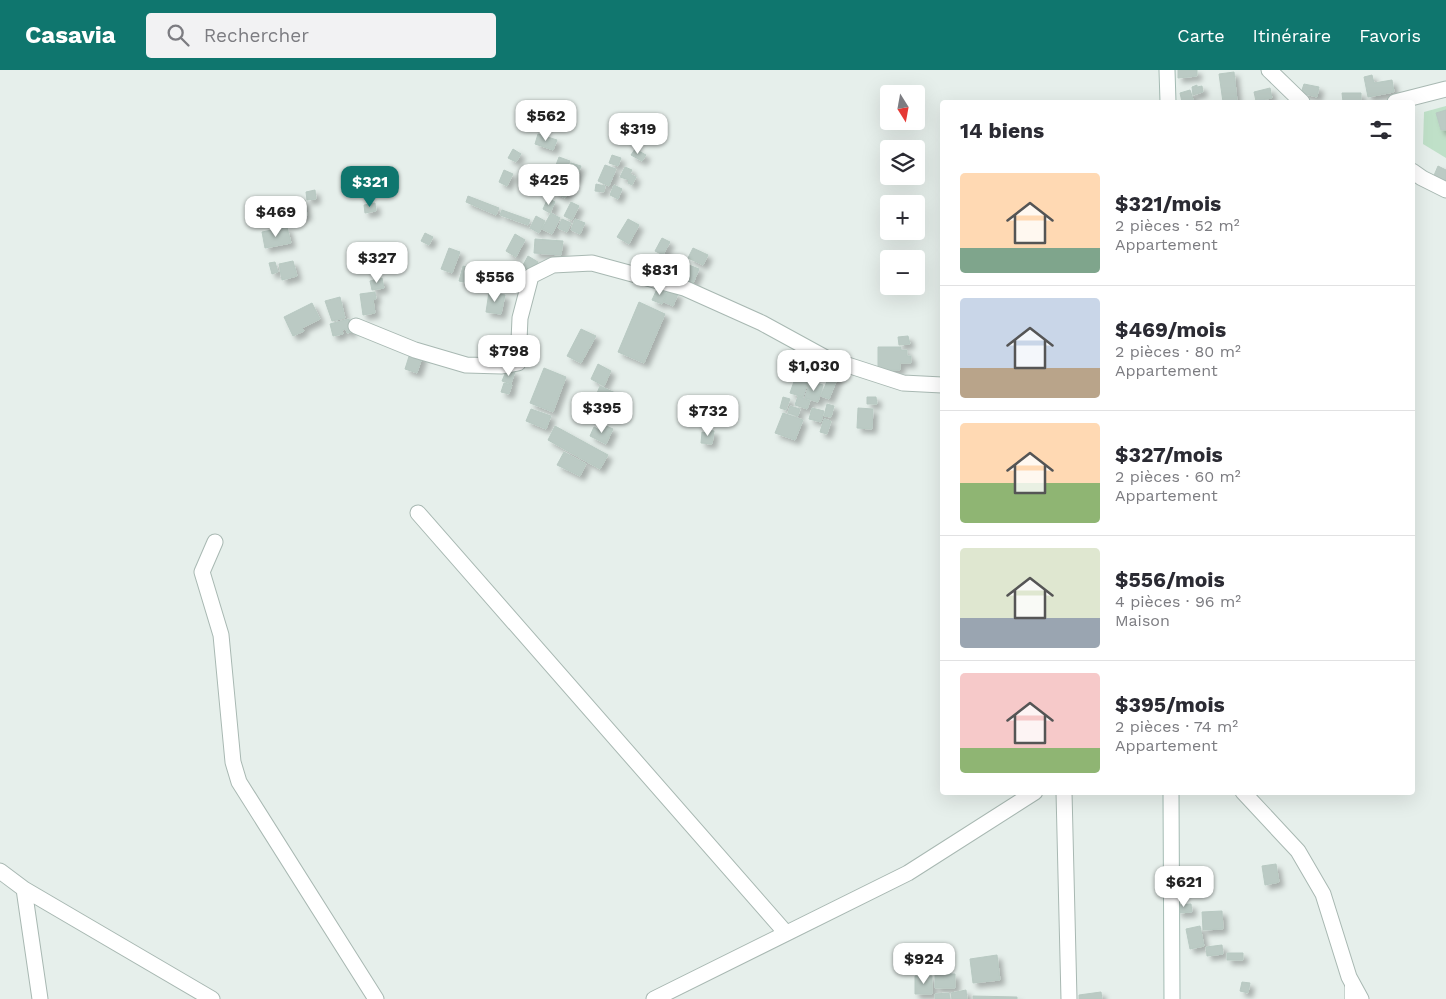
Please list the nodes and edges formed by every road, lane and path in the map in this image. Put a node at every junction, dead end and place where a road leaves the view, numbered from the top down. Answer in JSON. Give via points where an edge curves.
{"nodes":[{"id":1,"x":1167,"y":70,"type":"edge"},
{"id":2,"x":1268,"y":70,"type":"edge"},
{"id":3,"x":1446,"y":89,"type":"edge"},
{"id":4,"x":1168,"y":100,"type":"edge"},
{"id":5,"x":1300,"y":100,"type":"edge"},
{"id":6,"x":1403,"y":100,"type":"edge"},
{"id":7,"x":1415,"y":173,"type":"edge"},
{"id":8,"x":1446,"y":190,"type":"edge"},
{"id":9,"x":356,"y":326,"type":"dead end"},
{"id":10,"x":940,"y":385,"type":"edge"},
{"id":11,"x":418,"y":513,"type":"dead end"},
{"id":12,"x":215,"y":542,"type":"dead end"},
{"id":13,"x":1030,"y":795,"type":"edge"},
{"id":14,"x":1064,"y":795,"type":"edge"},
{"id":15,"x":1171,"y":795,"type":"edge"},
{"id":16,"x":1246,"y":795,"type":"edge"},
{"id":17,"x":0,"y":871,"type":"edge"},
{"id":18,"x":24,"y":889,"type":"junction"},
{"id":19,"x":786,"y":933,"type":"junction"},
{"id":20,"x":1349,"y":977,"type":"junction"},
{"id":21,"x":40,"y":999,"type":"edge"},
{"id":22,"x":212,"y":999,"type":"edge"},
{"id":23,"x":376,"y":999,"type":"edge"},
{"id":24,"x":654,"y":999,"type":"edge"},
{"id":25,"x":1069,"y":999,"type":"edge"},
{"id":26,"x":1172,"y":999,"type":"edge"},
{"id":27,"x":1349,"y":999,"type":"edge"},
{"id":28,"x":1361,"y":999,"type":"edge"}],
"edges":[{"from":1,"to":4,"type":"street"},
{"from":2,"to":5,"type":"street"},
{"from":3,"to":6,"type":"street"},
{"from":7,"to":8,"type":"street"},
{"from":9,"to":10,"type":"street","via":[[415,350],[466,365],[518,363],[520,318],[531,276],[553,265],[592,263],[684,288],[762,323],[826,358],[903,383]]},
{"from":11,"to":19,"type":"street"},
{"from":12,"to":23,"type":"street","via":[[202,572],[221,635],[233,762],[239,782]]},
{"from":13,"to":19,"type":"street","via":[[908,873]]},
{"from":14,"to":25,"type":"street"},
{"from":15,"to":26,"type":"street"},
{"from":16,"to":20,"type":"street","via":[[1298,851],[1323,894]]},
{"from":17,"to":18,"type":"street"},
{"from":18,"to":21,"type":"street"},
{"from":18,"to":22,"type":"street"},
{"from":19,"to":24,"type":"street"},
{"from":20,"to":27,"type":"lane"},
{"from":20,"to":28,"type":"street"}]}
